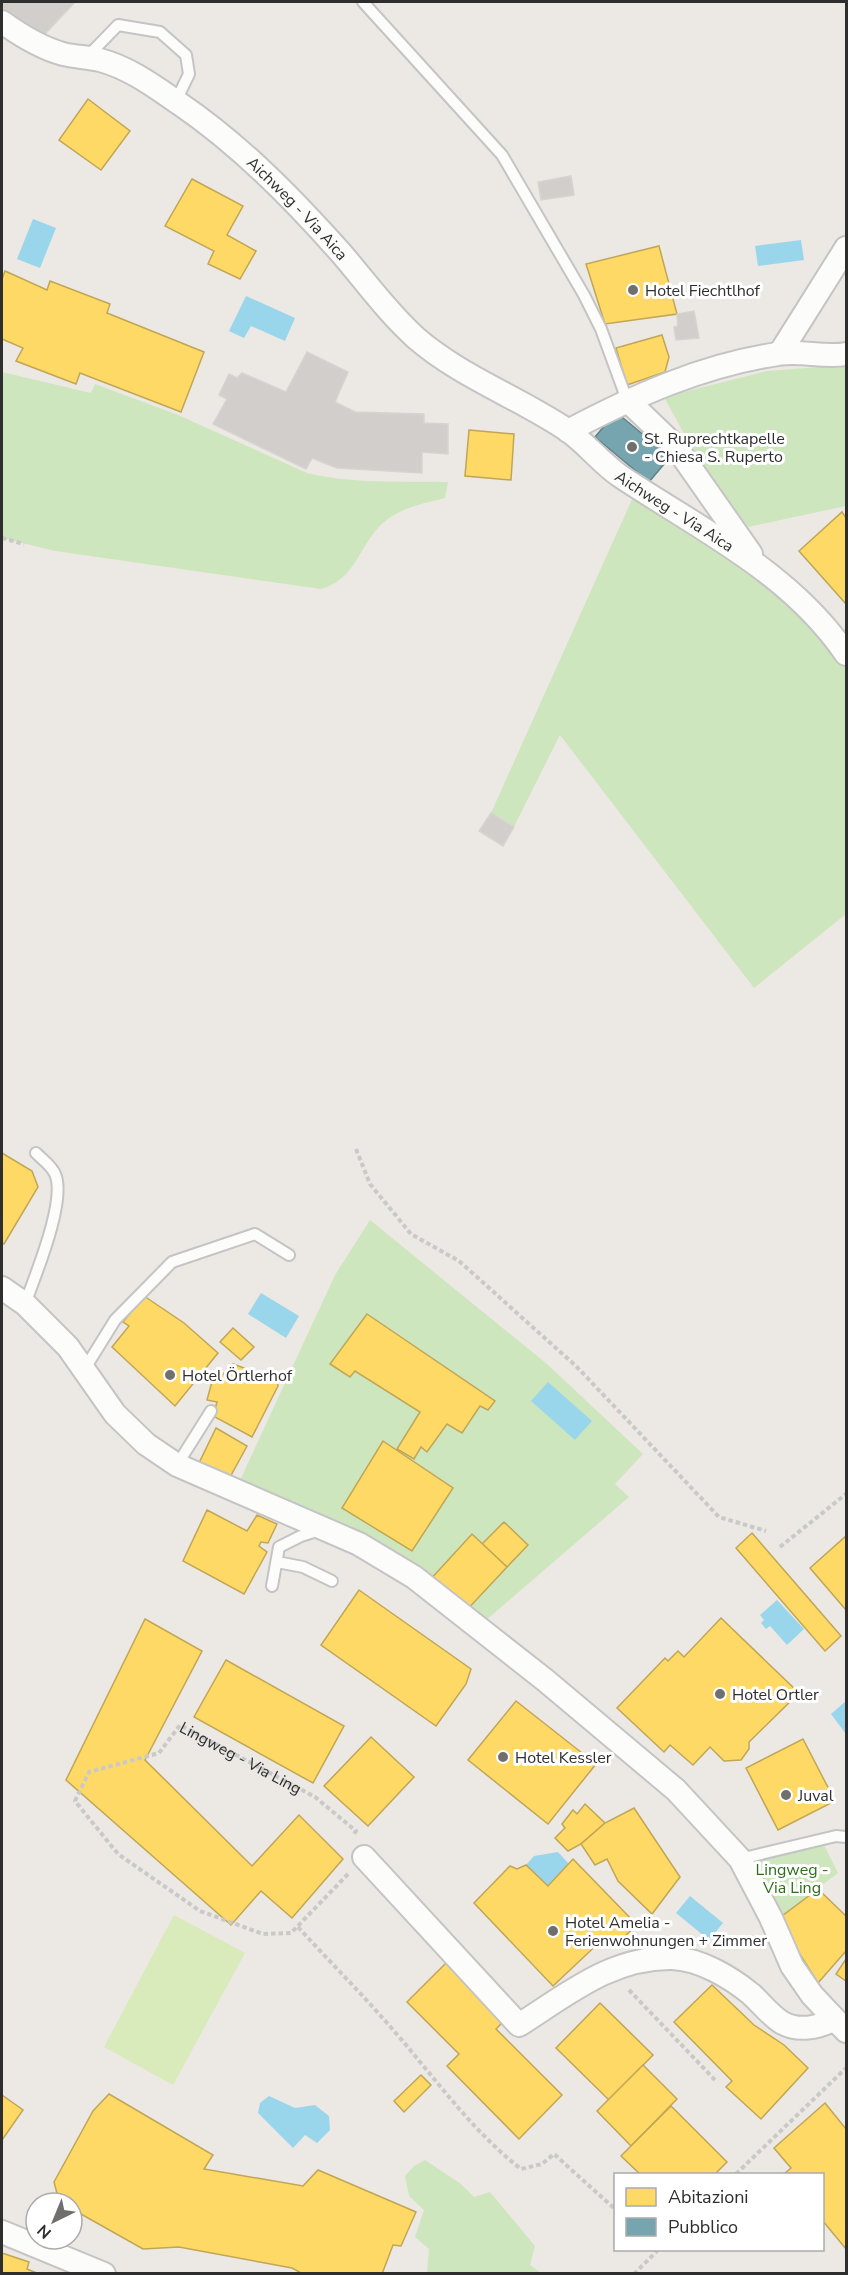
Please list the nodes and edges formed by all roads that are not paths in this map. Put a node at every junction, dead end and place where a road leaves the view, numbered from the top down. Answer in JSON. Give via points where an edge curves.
{"nodes":[{"id":1,"x":363,"y":2,"type":"edge"},
{"id":2,"x":2,"y":22,"type":"edge"},
{"id":3,"x":86,"y":58,"type":"junction"},
{"id":4,"x":176,"y":101,"type":"junction"},
{"id":5,"x":846,"y":248,"type":"edge"},
{"id":6,"x":780,"y":353,"type":"junction"},
{"id":7,"x":846,"y":354,"type":"edge"},
{"id":8,"x":627,"y":400,"type":"junction"},
{"id":9,"x":568,"y":431,"type":"junction"},
{"id":10,"x":757,"y":562,"type":"junction"},
{"id":11,"x":846,"y":654,"type":"edge"},
{"id":12,"x":36,"y":1153,"type":"dead end"},
{"id":13,"x":289,"y":1255,"type":"dead end"},
{"id":14,"x":2,"y":1288,"type":"edge"},
{"id":15,"x":25,"y":1304,"type":"junction"},
{"id":16,"x":84,"y":1370,"type":"junction"},
{"id":17,"x":211,"y":1411,"type":"dead end"},
{"id":18,"x":177,"y":1465,"type":"junction"},
{"id":19,"x":323,"y":1529,"type":"junction"},
{"id":20,"x":277,"y":1562,"type":"junction"},
{"id":21,"x":332,"y":1581,"type":"dead end"},
{"id":22,"x":272,"y":1586,"type":"dead end"},
{"id":23,"x":846,"y":1837,"type":"edge"},
{"id":24,"x":356,"y":1850,"type":"road end"},
{"id":25,"x":740,"y":1859,"type":"junction"},
{"id":26,"x":840,"y":2025,"type":"edge"},
{"id":27,"x":2,"y":2232,"type":"edge"},
{"id":28,"x":104,"y":2274,"type":"edge"}],
"edges":[{"from":1,"to":8,"type":"lane","name":"Aichweg - Via Aica","via":[[502,154],[584,295]]},
{"from":2,"to":3,"type":"street","name":"Aichweg - Via Aica","via":[[23,37],[62,54]]},
{"from":3,"to":4,"type":"street","name":"Aichweg - Via Aica","via":[[134,74]]},
{"from":3,"to":4,"type":"lane","via":[[118,26],[160,32],[186,55],[189,74]]},
{"from":4,"to":9,"type":"street","name":"Aichweg - Via Aica","via":[[258,166],[416,338],[456,367]]},
{"from":5,"to":6,"type":"street"},
{"from":6,"to":7,"type":"street"},
{"from":6,"to":8,"type":"street","via":[[706,370]]},
{"from":8,"to":9,"type":"street"},
{"from":8,"to":10,"type":"street","name":"Aichweg - Via Aica","via":[[676,447]]},
{"from":9,"to":10,"type":"street","name":"Aichweg - Via Aica","via":[[618,474]]},
{"from":10,"to":11,"type":"street","name":"Aichweg - Via Aica","via":[[796,595]]},
{"from":12,"to":15,"type":"lane","via":[[55,1173],[58,1196]]},
{"from":13,"to":16,"type":"lane","via":[[255,1234],[172,1262],[115,1320]]},
{"from":14,"to":15,"type":"street"},
{"from":15,"to":16,"type":"street","via":[[68,1347]]},
{"from":16,"to":18,"type":"street","via":[[115,1414],[146,1444]]},
{"from":17,"to":18,"type":"lane"},
{"from":18,"to":19,"type":"street"},
{"from":19,"to":20,"type":"lane","via":[[279,1547]]},
{"from":19,"to":25,"type":"street","via":[[359,1544],[414,1577],[545,1680],[676,1790]]},
{"from":20,"to":21,"type":"lane","via":[[303,1567]]},
{"from":20,"to":22,"type":"lane"},
{"from":23,"to":25,"type":"lane","via":[[836,1836]]},
{"from":24,"to":26,"type":"street","via":[[519,2025],[589,1980],[623,1964],[674,1958],[718,1971],[782,2023],[811,2028]]},
{"from":25,"to":26,"type":"street","via":[[792,1966]]},
{"from":27,"to":28,"type":"street"}]}
